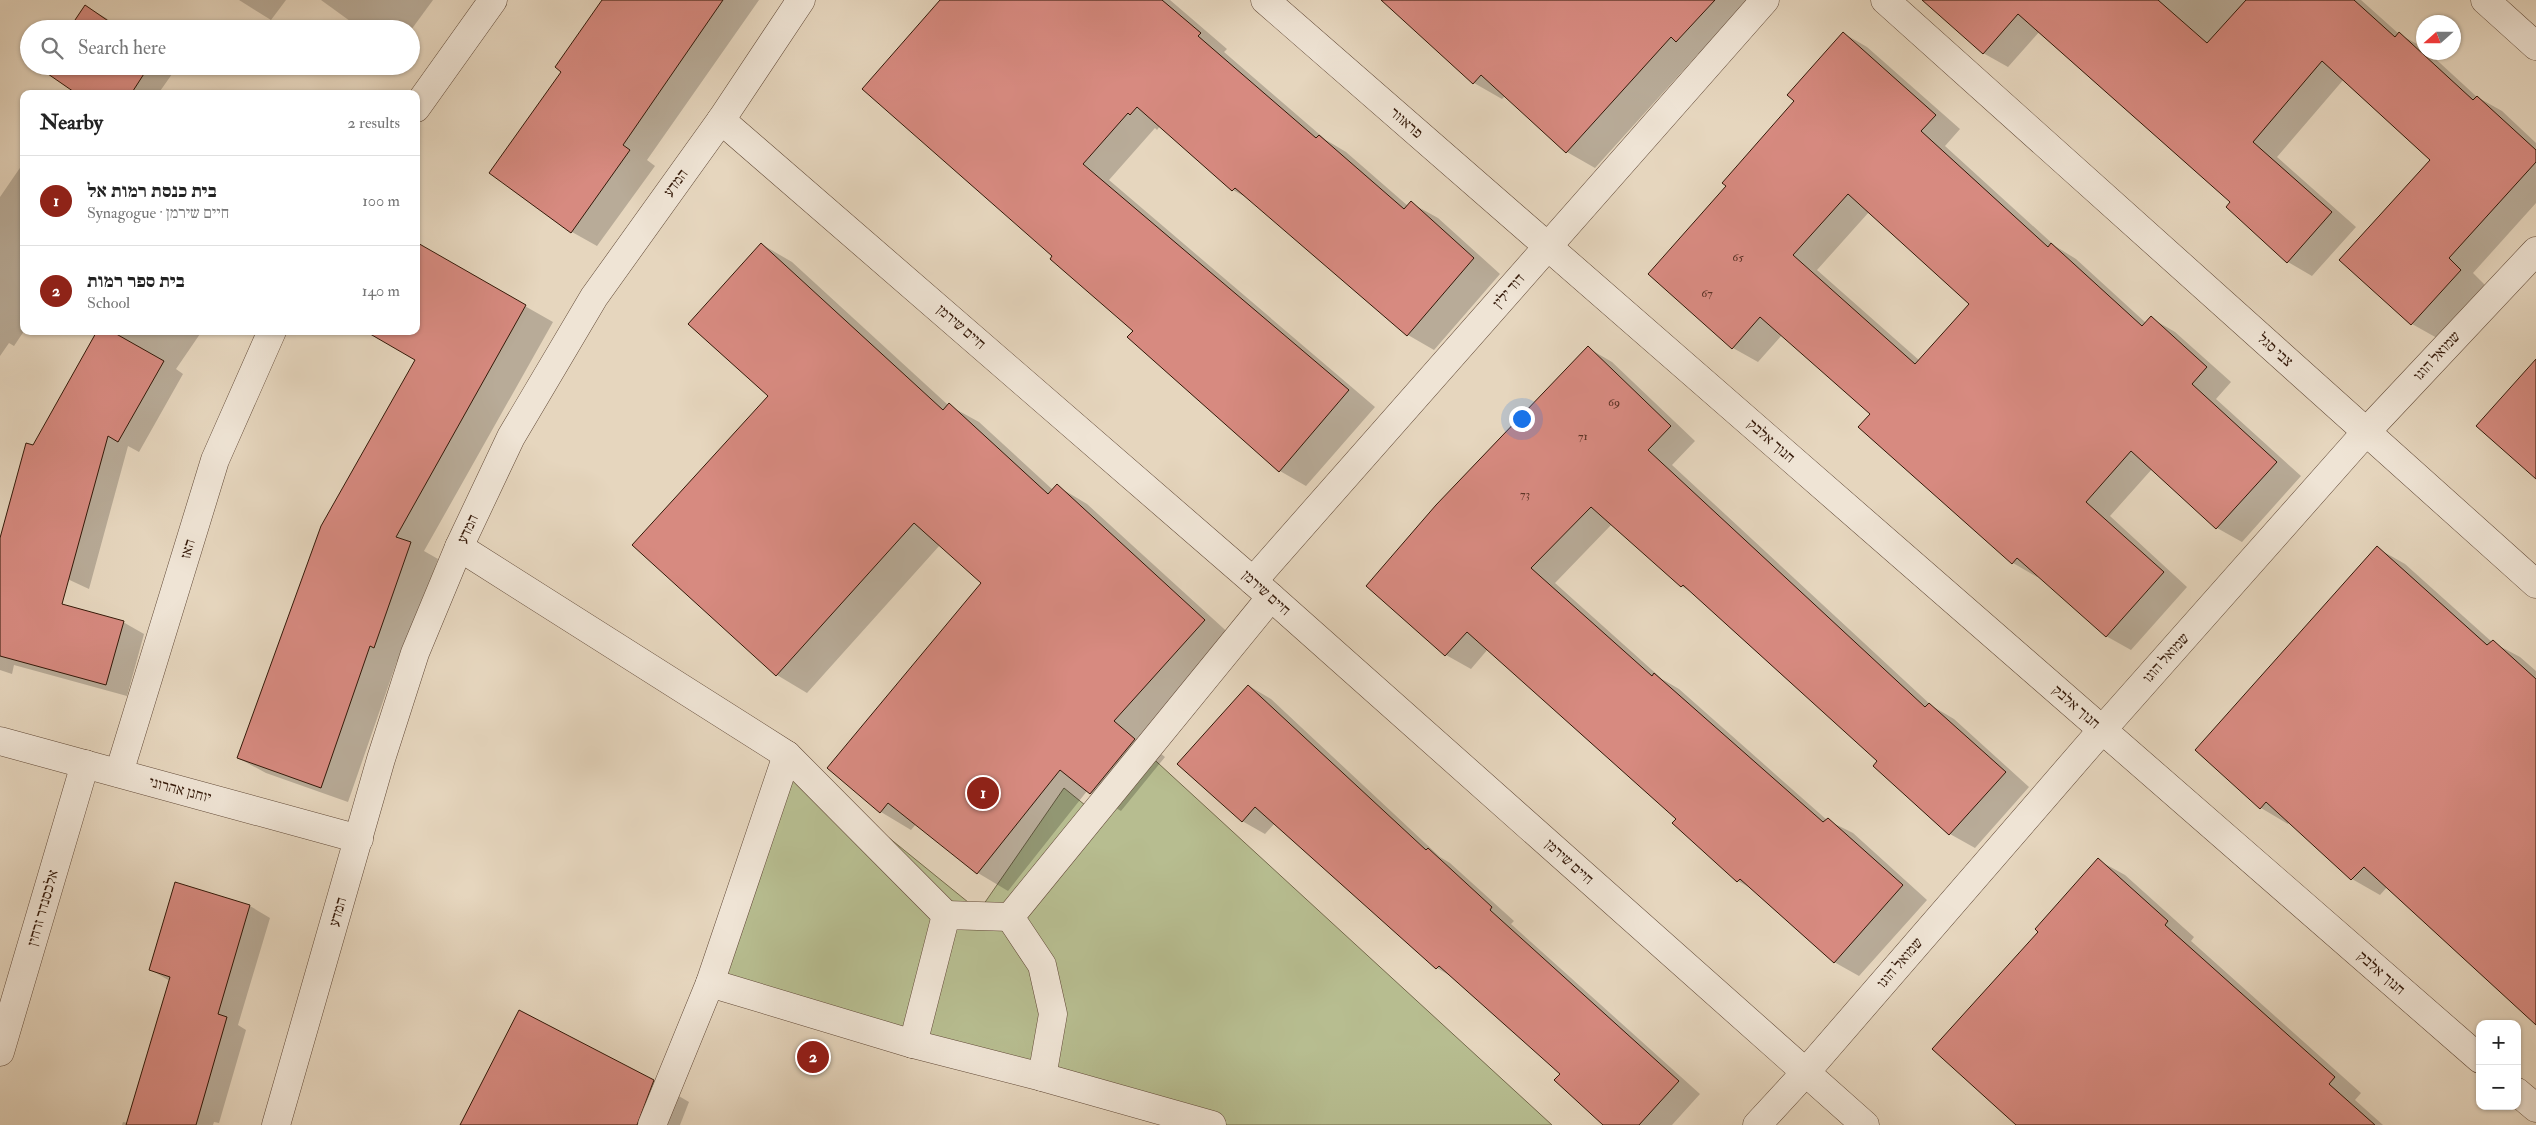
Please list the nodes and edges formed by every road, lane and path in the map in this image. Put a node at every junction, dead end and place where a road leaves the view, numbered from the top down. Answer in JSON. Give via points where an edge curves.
{"nodes":[{"id":1,"x":493,"y":0,"type":"edge"},
{"id":2,"x":801,"y":0,"type":"edge"},
{"id":3,"x":1265,"y":0,"type":"edge"},
{"id":4,"x":1765,"y":0,"type":"edge"},
{"id":5,"x":1885,"y":0,"type":"edge"},
{"id":6,"x":2485,"y":0,"type":"edge"},
{"id":7,"x":2536,"y":46,"type":"edge"},
{"id":8,"x":420,"y":102,"type":"edge"},
{"id":9,"x":721,"y":120,"type":"junction"},
{"id":10,"x":1548,"y":247,"type":"junction"},
{"id":11,"x":2536,"y":251,"type":"edge"},
{"id":12,"x":270,"y":335,"type":"edge"},
{"id":13,"x":1672,"y":356,"type":"joint"},
{"id":14,"x":2366,"y":432,"type":"junction"},
{"id":15,"x":459,"y":547,"type":"junction"},
{"id":16,"x":2536,"y":584,"type":"edge"},
{"id":17,"x":1262,"y":589,"type":"junction"},
{"id":18,"x":2102,"y":730,"type":"junction"},
{"id":19,"x":0,"y":741,"type":"edge"},
{"id":20,"x":788,"y":755,"type":"junction"},
{"id":21,"x":85,"y":764,"type":"junction"},
{"id":22,"x":119,"y":773,"type":"junction"},
{"id":23,"x":359,"y":839,"type":"junction"},
{"id":24,"x":946,"y":915,"type":"junction"},
{"id":25,"x":1010,"y":917,"type":"junction"},
{"id":26,"x":710,"y":983,"type":"junction"},
{"id":27,"x":913,"y":1044,"type":"junction"},
{"id":28,"x":0,"y":1052,"type":"edge"},
{"id":29,"x":2476,"y":1056,"type":"edge"},
{"id":30,"x":1806,"y":1073,"type":"junction"},
{"id":31,"x":1042,"y":1077,"type":"junction"},
{"id":32,"x":2521,"y":1095,"type":"edge"},
{"id":33,"x":2536,"y":1108,"type":"edge"},
{"id":34,"x":276,"y":1125,"type":"edge"},
{"id":35,"x":652,"y":1125,"type":"edge"},
{"id":36,"x":1212,"y":1125,"type":"edge"},
{"id":37,"x":1757,"y":1125,"type":"edge"},
{"id":38,"x":1865,"y":1125,"type":"edge"}],
"edges":[{"from":1,"to":8,"type":"street"},
{"from":2,"to":9,"type":"street","name":"המדע"},
{"from":3,"to":10,"type":"street","name":"פראוור"},
{"from":4,"to":10,"type":"street","name":"דוד ילין"},
{"from":5,"to":14,"type":"street","name":"צבי סגל"},
{"from":6,"to":7,"type":"street"},
{"from":9,"to":15,"type":"street","name":"המדע","via":[[594,297],[512,437]]},
{"from":9,"to":17,"type":"street","name":"חיים שירמן"},
{"from":10,"to":13,"type":"street","name":"פראוור"},
{"from":10,"to":17,"type":"street","name":"דוד ילין"},
{"from":11,"to":14,"type":"street","name":"שמואל הוגו"},
{"from":12,"to":22,"type":"street","name":"האז","via":[[215,460]]},
{"from":13,"to":18,"type":"street","name":"חנוך אלבק"},
{"from":14,"to":16,"type":"street","name":"צבי סגל"},
{"from":14,"to":18,"type":"street","name":"שמואל הוגו"},
{"from":15,"to":20,"type":"street"},
{"from":15,"to":23,"type":"street","name":"המדע","via":[[415,653]]},
{"from":17,"to":25,"type":"street","name":"דוד ילין"},
{"from":17,"to":30,"type":"street","name":"חיים שירמן"},
{"from":18,"to":29,"type":"street","name":"חנוך אלבק"},
{"from":18,"to":30,"type":"street","name":"שמואל הוגו"},
{"from":19,"to":21,"type":"street","name":"יוחנן אהרוני"},
{"from":20,"to":24,"type":"street"},
{"from":20,"to":26,"type":"street"},
{"from":21,"to":22,"type":"street","name":"יוחנן אהרוני"},
{"from":21,"to":28,"type":"street","name":"אלכסנדר זרחין"},
{"from":22,"to":23,"type":"street","name":"יוחנן אהרוני"},
{"from":23,"to":34,"type":"street","name":"המדע"},
{"from":24,"to":25,"type":"street"},
{"from":24,"to":27,"type":"street"},
{"from":25,"to":31,"type":"street","via":[[1042,966],[1053,1014]]},
{"from":26,"to":27,"type":"street"},
{"from":26,"to":35,"type":"street"},
{"from":27,"to":31,"type":"street"},
{"from":30,"to":37,"type":"street","name":"שמואל הוגו"},
{"from":30,"to":38,"type":"street","name":"חיים שירמן"},
{"from":31,"to":36,"type":"street"},
{"from":32,"to":33,"type":"street"}]}
